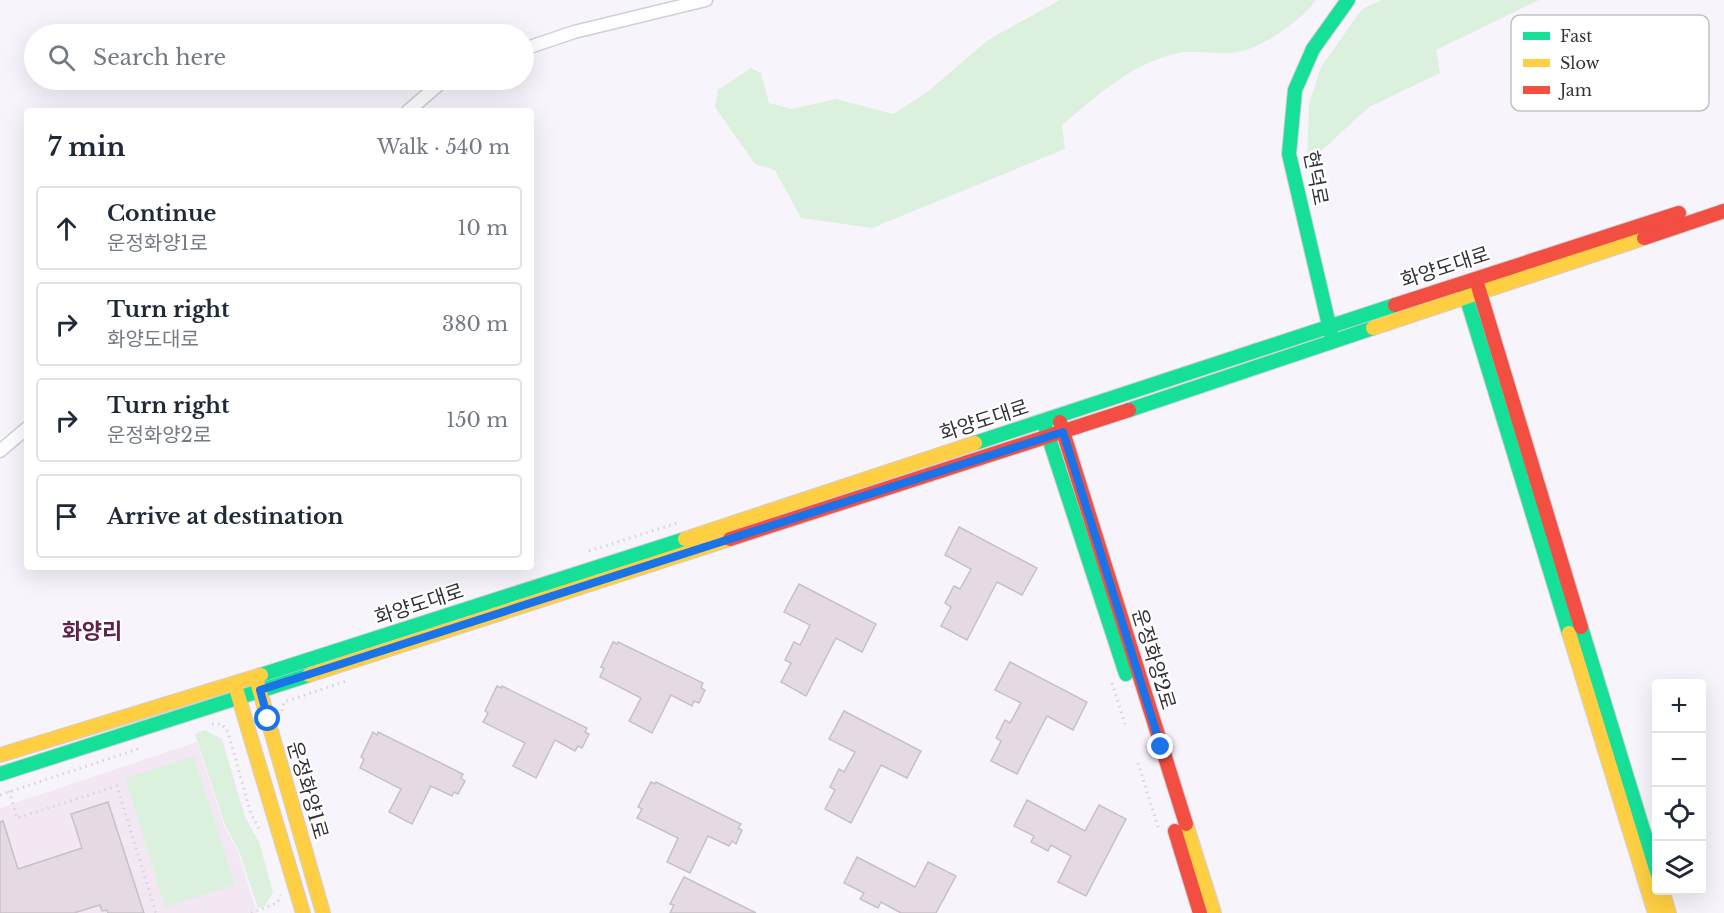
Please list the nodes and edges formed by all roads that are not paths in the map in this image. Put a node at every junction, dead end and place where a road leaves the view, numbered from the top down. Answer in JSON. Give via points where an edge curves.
{"nodes":[{"id":1,"x":706,"y":0,"type":"edge"},
{"id":2,"x":1348,"y":0,"type":"edge"},
{"id":3,"x":534,"y":45,"type":"edge"},
{"id":4,"x":432,"y":90,"type":"edge"},
{"id":5,"x":411,"y":108,"type":"edge"},
{"id":6,"x":1724,"y":199,"type":"edge"},
{"id":7,"x":1724,"y":211,"type":"edge"},
{"id":8,"x":1476,"y":278,"type":"junction"},
{"id":9,"x":1461,"y":282,"type":"junction"},
{"id":10,"x":1474,"y":294,"type":"junction"},
{"id":11,"x":1330,"y":326,"type":"junction"},
{"id":12,"x":1333,"y":341,"type":"junction"},
{"id":13,"x":1059,"y":417,"type":"junction"},
{"id":14,"x":1044,"y":422,"type":"junction"},
{"id":15,"x":24,"y":430,"type":"edge"},
{"id":16,"x":1063,"y":432,"type":"junction"},
{"id":17,"x":1049,"y":437,"type":"junction"},
{"id":18,"x":0,"y":450,"type":"edge"},
{"id":19,"x":258,"y":683,"type":"junction"},
{"id":20,"x":237,"y":690,"type":"junction"},
{"id":21,"x":0,"y":754,"type":"edge"},
{"id":22,"x":0,"y":774,"type":"edge"},
{"id":23,"x":1652,"y":859,"type":"edge"},
{"id":24,"x":1663,"y":895,"type":"edge"},
{"id":25,"x":303,"y":913,"type":"edge"},
{"id":26,"x":323,"y":913,"type":"edge"},
{"id":27,"x":1200,"y":913,"type":"edge"},
{"id":28,"x":1214,"y":913,"type":"edge"},
{"id":29,"x":1654,"y":913,"type":"edge"},
{"id":30,"x":1669,"y":913,"type":"edge"}],
"edges":[{"from":1,"to":3,"type":"street"},
{"from":2,"to":11,"type":"street","name":"현덕로","via":[[1312,49],[1294,90],[1289,154]]},
{"from":4,"to":5,"type":"street"},
{"from":6,"to":8,"type":"street","name":"화양도대로"},
{"from":7,"to":10,"type":"street","name":"화양도대로"},
{"from":8,"to":9,"type":"street","name":"화양도대로"},
{"from":8,"to":10,"type":"street"},
{"from":9,"to":10,"type":"street"},
{"from":9,"to":11,"type":"street","name":"화양도대로"},
{"from":10,"to":12,"type":"street","name":"화양도대로"},
{"from":10,"to":23,"type":"street"},
{"from":10,"to":29,"type":"street"},
{"from":11,"to":12,"type":"street","name":"현덕로"},
{"from":11,"to":13,"type":"street","name":"화양도대로"},
{"from":12,"to":16,"type":"street","name":"화양도대로"},
{"from":13,"to":14,"type":"street","name":"화양도대로"},
{"from":13,"to":16,"type":"street","name":"운정화양2로"},
{"from":14,"to":17,"type":"street","name":"운정화양2로"},
{"from":14,"to":19,"type":"street","name":"화양도대로"},
{"from":15,"to":18,"type":"street"},
{"from":16,"to":17,"type":"street","name":"화양도대로"},
{"from":16,"to":28,"type":"street","name":"운정화양2로"},
{"from":17,"to":19,"type":"street","name":"화양도대로"},
{"from":17,"to":27,"type":"street","name":"운정화양2로"},
{"from":19,"to":20,"type":"street"},
{"from":19,"to":26,"type":"street","name":"운정화양1로"},
{"from":20,"to":21,"type":"street"},
{"from":20,"to":22,"type":"street"},
{"from":20,"to":25,"type":"street"},
{"from":24,"to":30,"type":"street"}]}
